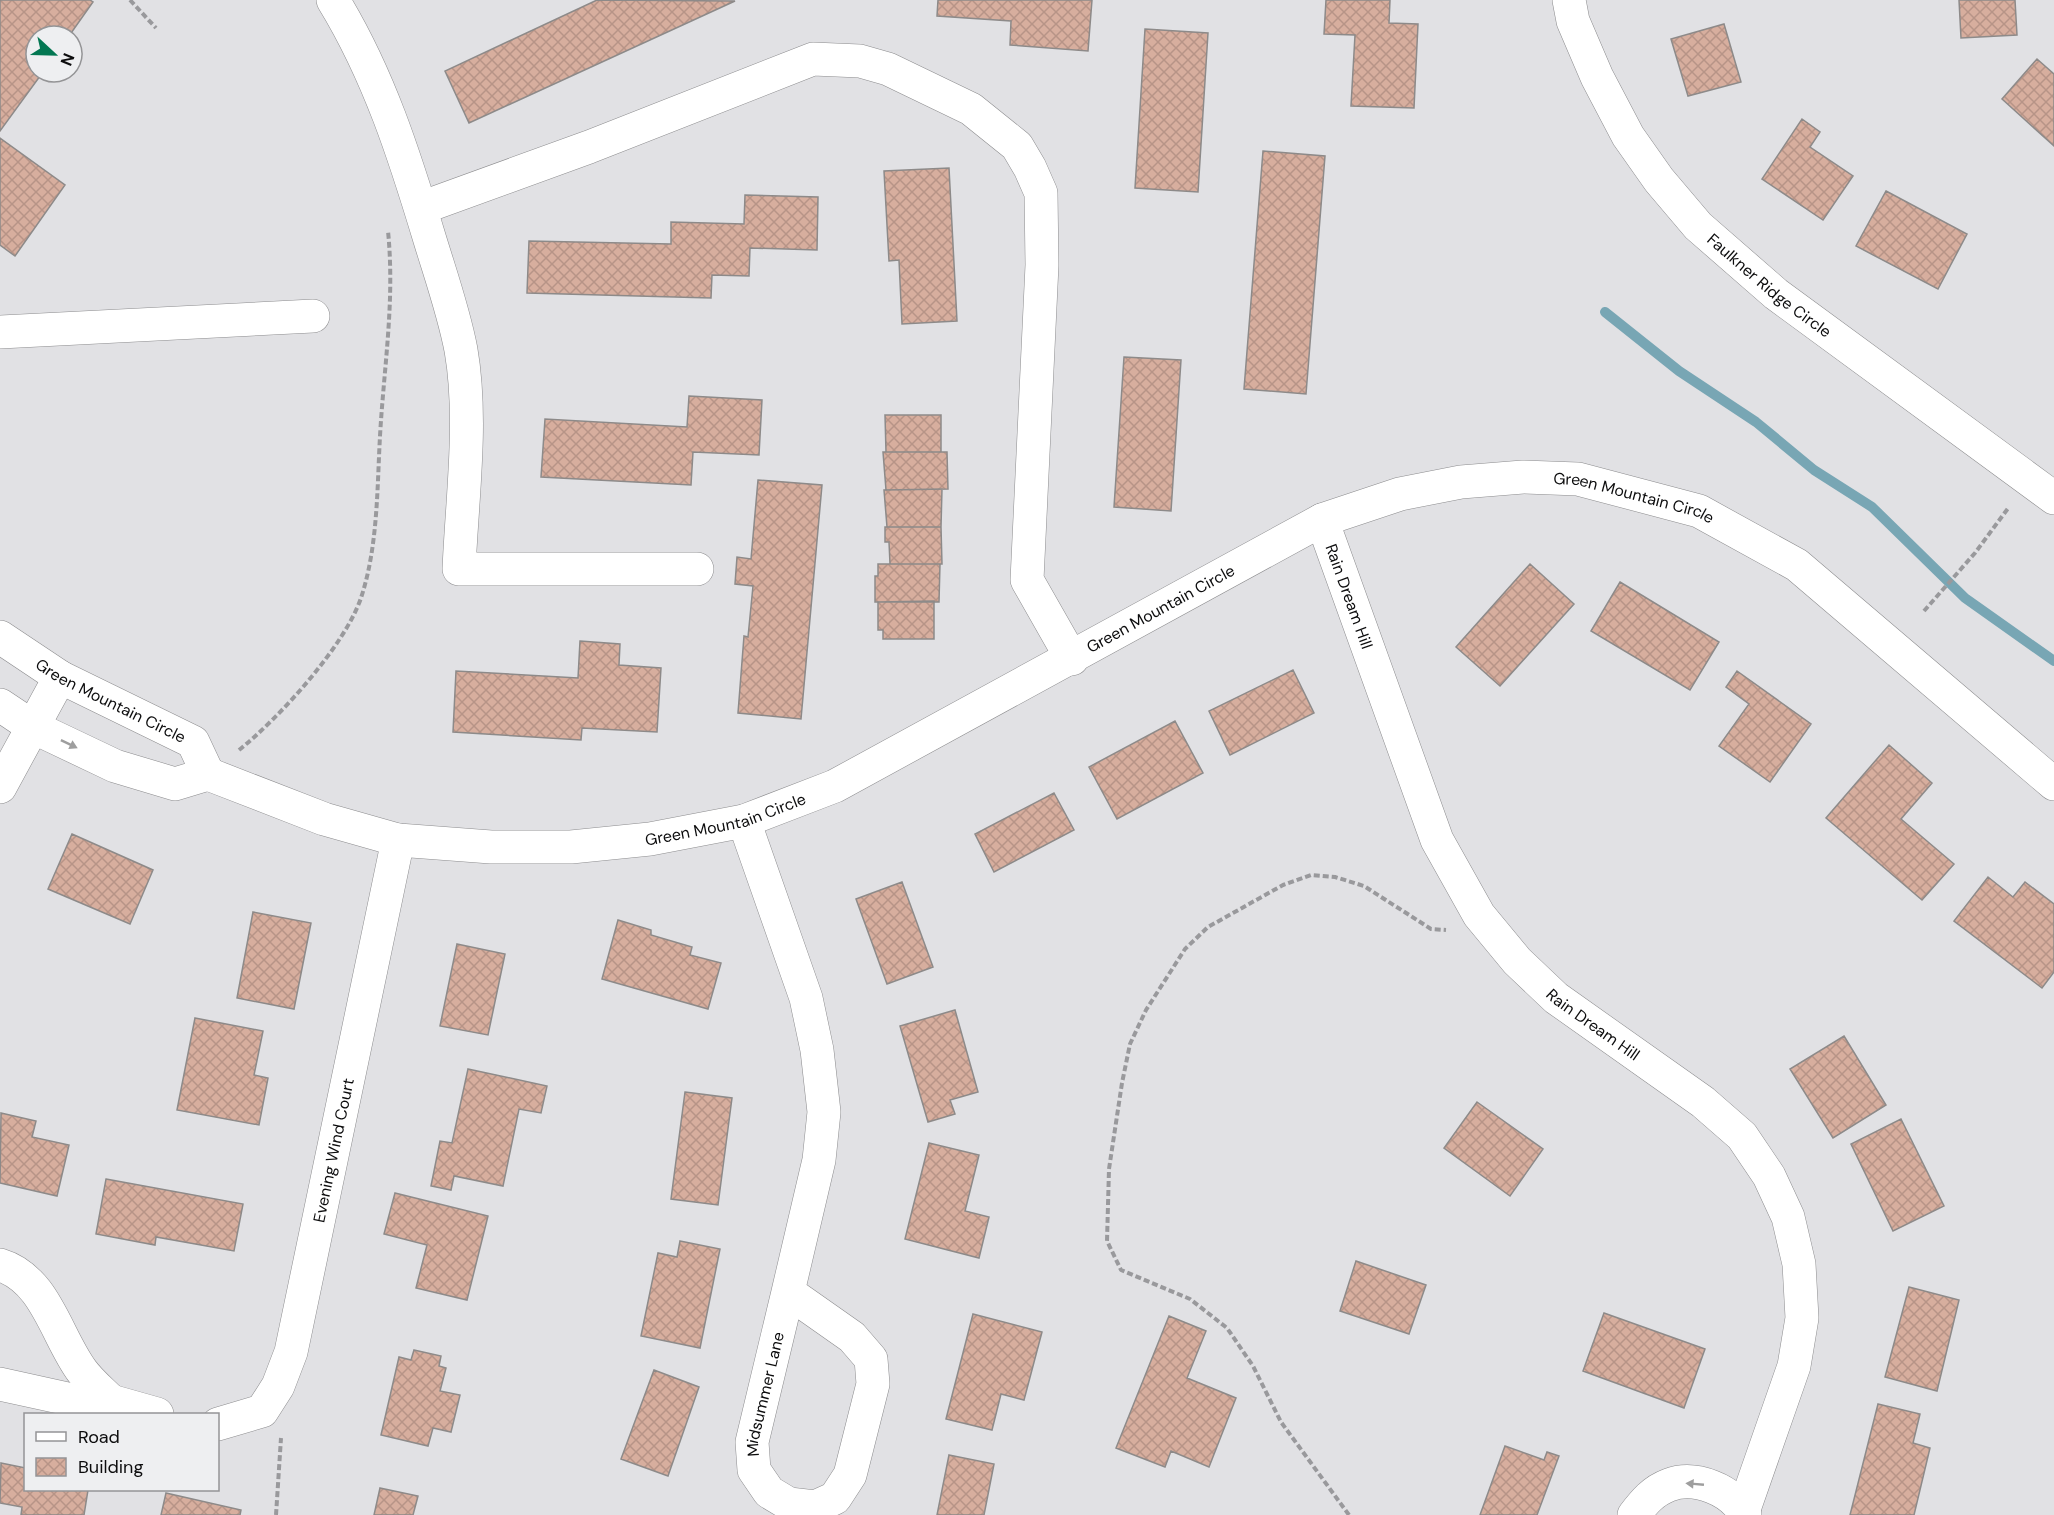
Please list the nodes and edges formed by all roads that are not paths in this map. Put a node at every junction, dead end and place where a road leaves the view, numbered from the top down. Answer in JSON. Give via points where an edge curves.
{"nodes":[{"id":1,"x":333,"y":0,"type":"edge"},
{"id":2,"x":1569,"y":0,"type":"edge"},
{"id":3,"x":421,"y":208,"type":"junction"},
{"id":4,"x":313,"y":316,"type":"dead end"},
{"id":5,"x":0,"y":332,"type":"edge"},
{"id":6,"x":2042,"y":489,"type":"edge"},
{"id":7,"x":1322,"y":520,"type":"junction"},
{"id":8,"x":697,"y":570,"type":"dead end"},
{"id":9,"x":0,"y":637,"type":"edge"},
{"id":10,"x":1072,"y":659,"type":"junction"},
{"id":11,"x":60,"y":677,"type":"junction"},
{"id":12,"x":0,"y":705,"type":"edge"},
{"id":13,"x":33,"y":727,"type":"junction"},
{"id":14,"x":208,"y":774,"type":"junction"},
{"id":15,"x":2054,"y":784,"type":"edge"},
{"id":16,"x":0,"y":787,"type":"edge"},
{"id":17,"x":744,"y":821,"type":"junction"},
{"id":18,"x":398,"y":840,"type":"junction"},
{"id":19,"x":0,"y":1265,"type":"edge"},
{"id":20,"x":788,"y":1292,"type":"junction"},
{"id":21,"x":0,"y":1384,"type":"edge"},
{"id":22,"x":111,"y":1401,"type":"junction"},
{"id":23,"x":153,"y":1413,"type":"edge"},
{"id":24,"x":219,"y":1424,"type":"edge"},
{"id":25,"x":1744,"y":1513,"type":"edge"},
{"id":26,"x":1634,"y":1515,"type":"edge"}],
"edges":[{"from":1,"to":3,"type":"street","via":[[378,85]]},
{"from":2,"to":6,"type":"street","name":"Faulkner Ridge Circle","via":[[1573,21],[1597,77],[1628,136],[1698,226],[1776,294]]},
{"from":3,"to":8,"type":"street","via":[[461,351],[465,408],[459,569]]},
{"from":3,"to":10,"type":"street","via":[[813,59],[860,61],[888,69],[972,109],[1017,146],[1041,194],[1042,265],[1027,580]]},
{"from":4,"to":5,"type":"street"},
{"from":7,"to":10,"type":"street","name":"Green Mountain Circle"},
{"from":7,"to":15,"type":"street","name":"Green Mountain Circle","via":[[1401,494],[1461,482],[1523,477],[1578,479],[1699,511],[1797,565]]},
{"from":7,"to":25,"type":"street","name":"Rain Dream Hill","via":[[1437,840],[1479,915],[1517,961],[1556,998],[1703,1102],[1743,1136],[1769,1176],[1788,1217],[1799,1264],[1802,1318],[1794,1366]]},
{"from":9,"to":11,"type":"street","name":"Green Mountain Circle"},
{"from":10,"to":17,"type":"street","name":"Green Mountain Circle","via":[[836,786]]},
{"from":11,"to":13,"type":"street"},
{"from":11,"to":14,"type":"street","name":"Green Mountain Circle","via":[[192,742]]},
{"from":12,"to":13,"type":"street"},
{"from":13,"to":14,"type":"street","one_way":true,"via":[[115,766],[175,784]]},
{"from":13,"to":16,"type":"street"},
{"from":14,"to":18,"type":"street","name":"Green Mountain Circle","via":[[324,819]]},
{"from":17,"to":18,"type":"street","name":"Green Mountain Circle","via":[[650,839],[571,847],[491,847]]},
{"from":17,"to":20,"type":"street","name":"Midsummer Lane","via":[[806,998],[824,1112],[819,1160]]},
{"from":18,"to":24,"type":"street","name":"Evening Wind Court","via":[[291,1352],[278,1386],[262,1411]]},
{"from":19,"to":22,"type":"street","via":[[32,1284],[82,1371]]},
{"from":20,"to":20,"type":"street","name":"Midsummer Lane","via":[[852,1337],[871,1359],[873,1384],[850,1475],[835,1498],[815,1507],[789,1504],[769,1492],[754,1470],[752,1442]]},
{"from":21,"to":22,"type":"street","via":[[68,1399]]},
{"from":22,"to":23,"type":"street"},
{"from":25,"to":26,"type":"street","name":"Rain Dream Hill","one_way":true,"via":[[1724,1492],[1698,1482],[1670,1484],[1646,1499]]}]}
